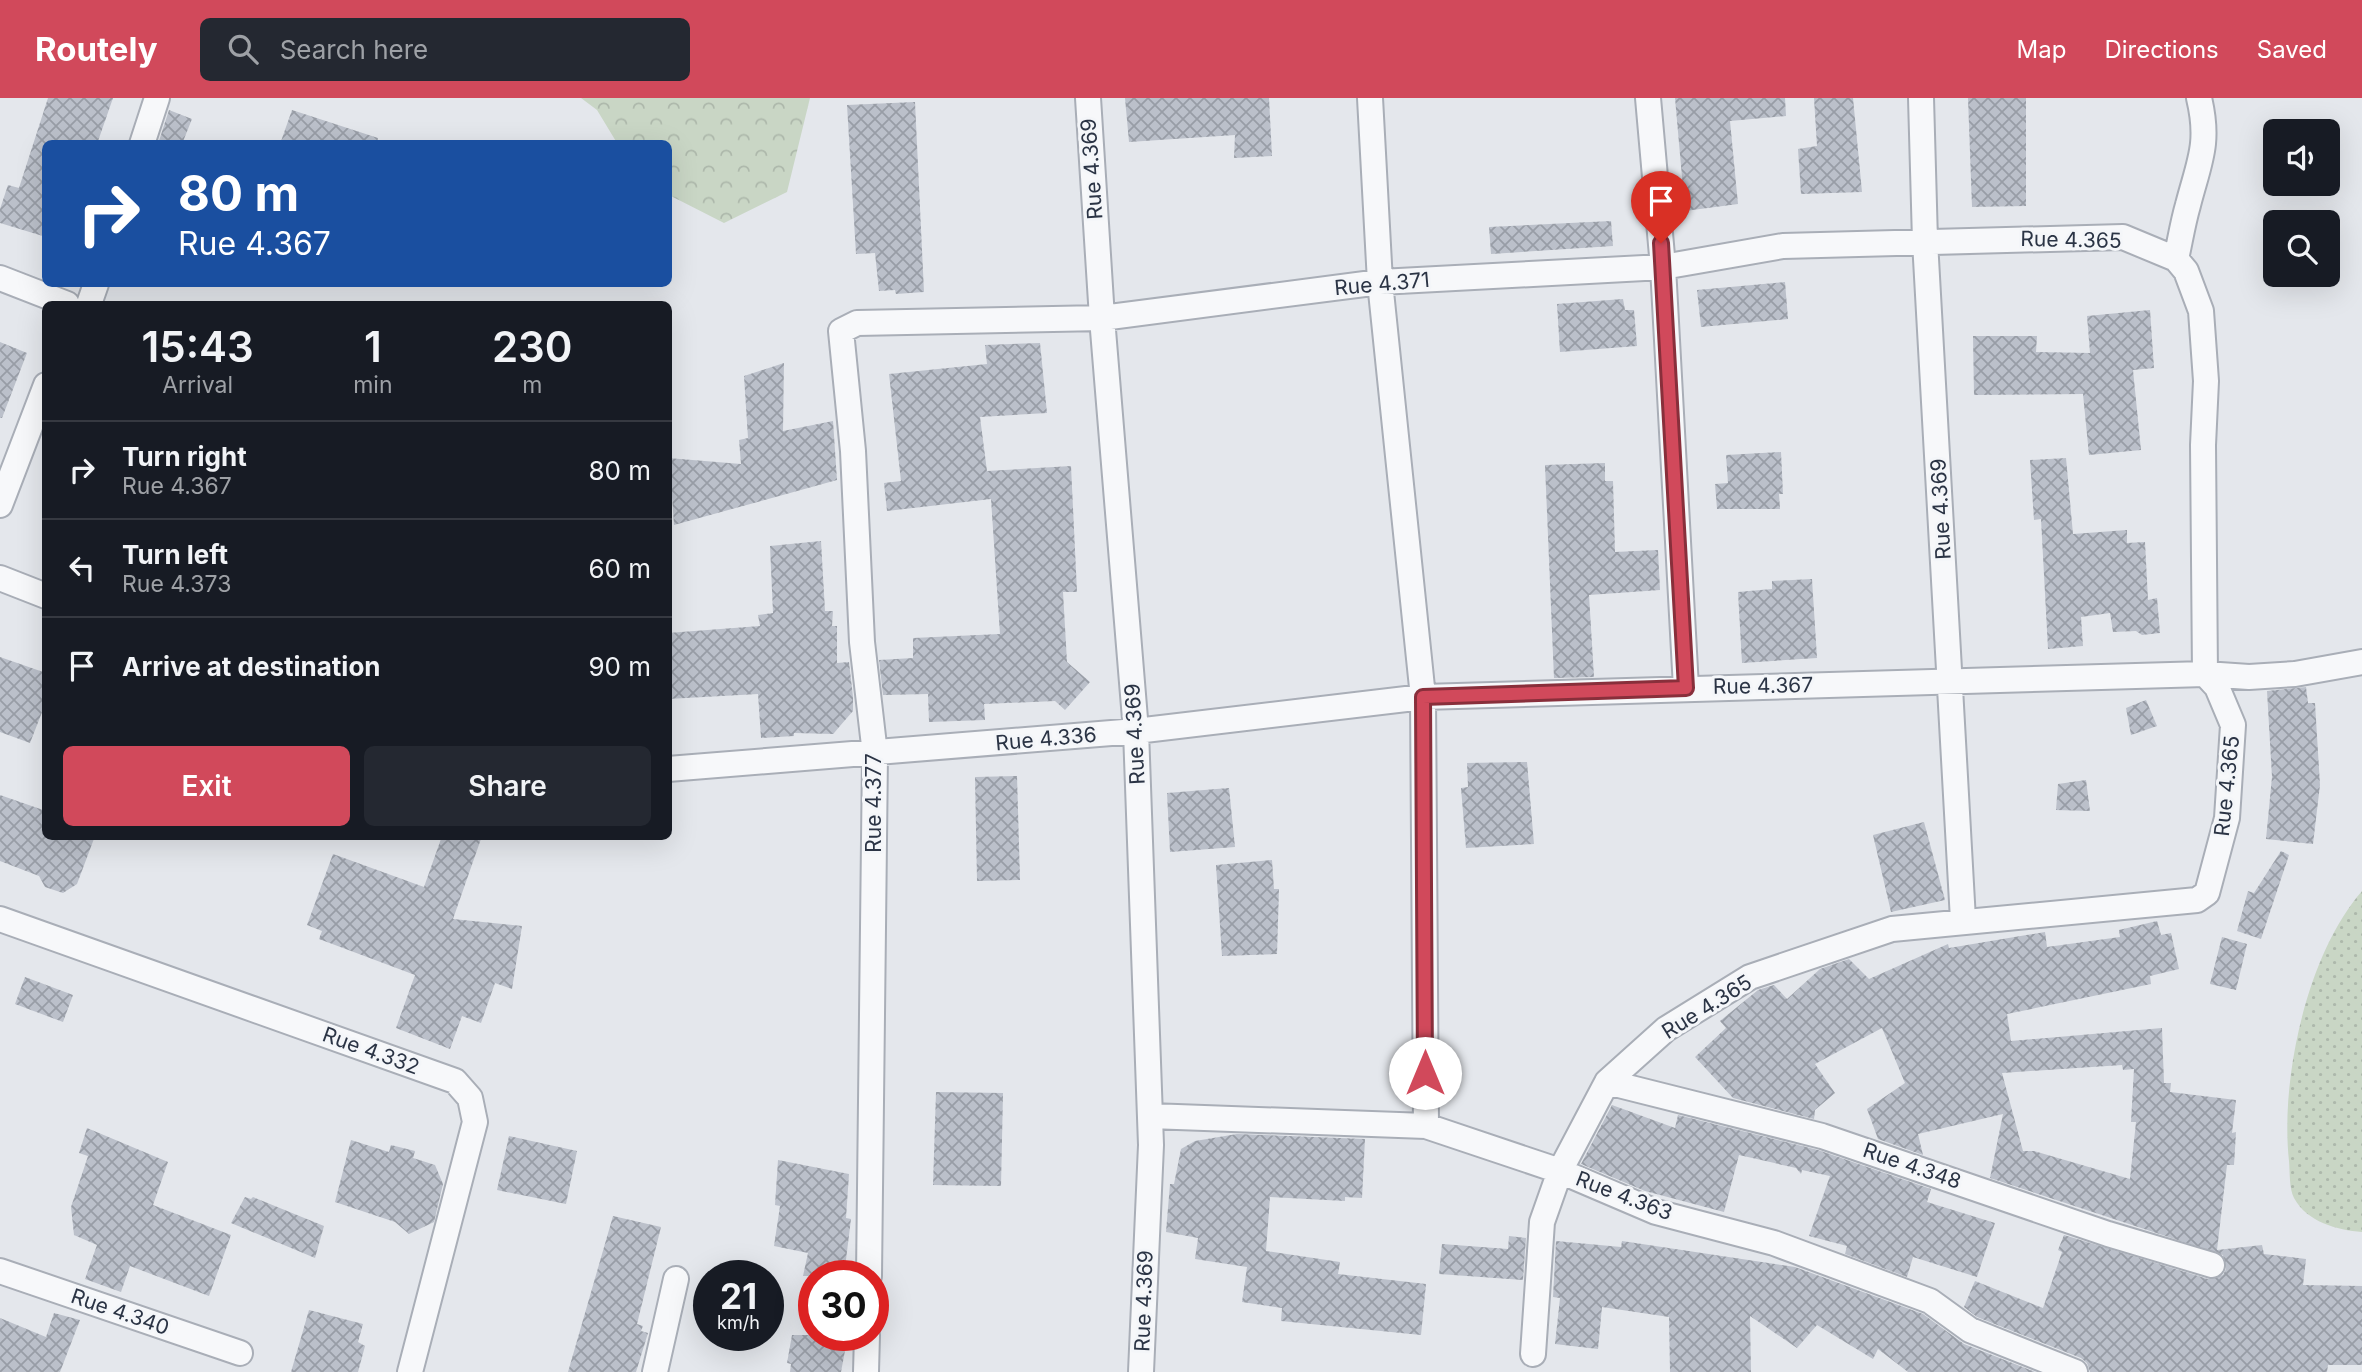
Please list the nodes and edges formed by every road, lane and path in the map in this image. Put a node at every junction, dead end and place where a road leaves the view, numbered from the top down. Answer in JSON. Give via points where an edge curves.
{"nodes":[{"id":1,"x":157,"y":98,"type":"edge"},
{"id":2,"x":1088,"y":98,"type":"edge"},
{"id":3,"x":1370,"y":98,"type":"edge"},
{"id":4,"x":1648,"y":98,"type":"edge"},
{"id":5,"x":1921,"y":98,"type":"edge"},
{"id":6,"x":2199,"y":98,"type":"edge"},
{"id":7,"x":143,"y":140,"type":"edge"},
{"id":8,"x":1925,"y":241,"type":"junction"},
{"id":9,"x":1783,"y":246,"type":"joint"},
{"id":10,"x":2176,"y":259,"type":"junction"},
{"id":11,"x":1662,"y":267,"type":"junction"},
{"id":12,"x":0,"y":278,"type":"edge"},
{"id":13,"x":1380,"y":282,"type":"junction"},
{"id":14,"x":59,"y":301,"type":"edge"},
{"id":15,"x":1102,"y":317,"type":"junction"},
{"id":16,"x":841,"y":331,"type":"joint"},
{"id":17,"x":42,"y":395,"type":"edge"},
{"id":18,"x":0,"y":505,"type":"edge"},
{"id":19,"x":0,"y":578,"type":"edge"},
{"id":20,"x":42,"y":594,"type":"edge"},
{"id":21,"x":2362,"y":662,"type":"edge"},
{"id":22,"x":2205,"y":674,"type":"junction"},
{"id":23,"x":1952,"y":681,"type":"junction"},
{"id":24,"x":1686,"y":688,"type":"junction"},
{"id":25,"x":1423,"y":697,"type":"junction"},
{"id":26,"x":1136,"y":731,"type":"junction"},
{"id":27,"x":875,"y":754,"type":"junction"},
{"id":28,"x":672,"y":769,"type":"edge"},
{"id":29,"x":0,"y":919,"type":"edge"},
{"id":30,"x":1964,"y":920,"type":"junction"},
{"id":31,"x":1607,"y":1082,"type":"junction"},
{"id":32,"x":1150,"y":1116,"type":"junction"},
{"id":33,"x":1426,"y":1126,"type":"junction"},
{"id":34,"x":1560,"y":1171,"type":"junction"},
{"id":35,"x":869,"y":1260,"type":"edge"},
{"id":36,"x":2213,"y":1265,"type":"dead end"},
{"id":37,"x":0,"y":1271,"type":"edge"},
{"id":38,"x":676,"y":1279,"type":"dead end"},
{"id":39,"x":867,"y":1351,"type":"edge"},
{"id":40,"x":240,"y":1353,"type":"dead end"},
{"id":41,"x":1532,"y":1354,"type":"dead end"},
{"id":42,"x":410,"y":1372,"type":"edge"},
{"id":43,"x":655,"y":1372,"type":"edge"},
{"id":44,"x":866,"y":1372,"type":"edge"},
{"id":45,"x":1141,"y":1372,"type":"edge"},
{"id":46,"x":2075,"y":1372,"type":"edge"}],
"edges":[{"from":1,"to":7,"type":"street"},
{"from":2,"to":15,"type":"street","name":"Rue 4.369"},
{"from":3,"to":13,"type":"street"},
{"from":4,"to":11,"type":"street"},
{"from":5,"to":8,"type":"street","name":"Rue 4.369"},
{"from":6,"to":10,"type":"street","via":[[2205,123],[2199,173]]},
{"from":8,"to":9,"type":"street","name":"Rue 4.365"},
{"from":8,"to":10,"type":"street","name":"Rue 4.365","via":[[2123,237]]},
{"from":8,"to":23,"type":"street","name":"Rue 4.369"},
{"from":9,"to":11,"type":"street","name":"Rue 4.371"},
{"from":10,"to":22,"type":"street","via":[[2186,271],[2201,311],[2206,381]]},
{"from":11,"to":13,"type":"street","name":"Rue 4.371"},
{"from":11,"to":24,"type":"street"},
{"from":12,"to":14,"type":"street"},
{"from":13,"to":15,"type":"street","name":"Rue 4.371"},
{"from":13,"to":25,"type":"street"},
{"from":15,"to":16,"type":"street","name":"Rue 4.371","via":[[857,323]]},
{"from":15,"to":26,"type":"street","name":"Rue 4.369"},
{"from":16,"to":27,"type":"street","name":"Rue 4.377","via":[[853,451],[862,642]]},
{"from":17,"to":18,"type":"street"},
{"from":19,"to":20,"type":"street"},
{"from":21,"to":22,"type":"street","name":"Rue 4.367","via":[[2295,674]]},
{"from":22,"to":23,"type":"street","name":"Rue 4.367"},
{"from":22,"to":30,"type":"street","name":"Rue 4.365","via":[[2217,687],[2233,725],[2227,818],[2207,893],[2197,900]]},
{"from":23,"to":24,"type":"street","name":"Rue 4.367"},
{"from":23,"to":30,"type":"street","name":"Rue 4.369"},
{"from":24,"to":25,"type":"street","name":"Rue 4.367"},
{"from":25,"to":26,"type":"street","name":"Rue 4.336"},
{"from":25,"to":33,"type":"street"},
{"from":26,"to":27,"type":"street","name":"Rue 4.336"},
{"from":26,"to":32,"type":"street","name":"Rue 4.369"},
{"from":27,"to":28,"type":"street","name":"Rue 4.336"},
{"from":27,"to":35,"type":"street","name":"Rue 4.377"},
{"from":29,"to":42,"type":"street","name":"Rue 4.332","via":[[456,1082],[470,1098],[475,1122]]},
{"from":30,"to":31,"type":"street","name":"Rue 4.365","via":[[1892,929],[1751,977],[1666,1029]]},
{"from":31,"to":34,"type":"street","name":"Rue 4.365"},
{"from":31,"to":36,"type":"street","name":"Rue 4.348","via":[[1822,1136]]},
{"from":32,"to":33,"type":"street","name":"Rue 4.363"},
{"from":32,"to":45,"type":"street","name":"Rue 4.369"},
{"from":33,"to":34,"type":"street","name":"Rue 4.363"},
{"from":34,"to":41,"type":"street","name":"Rue 4.365","via":[[1542,1222]]},
{"from":34,"to":46,"type":"street","name":"Rue 4.363","via":[[1656,1212],[1774,1243],[1930,1301],[1970,1330]]},
{"from":37,"to":40,"type":"street","name":"Rue 4.340"},
{"from":38,"to":43,"type":"street"},
{"from":39,"to":44,"type":"street"}]}
